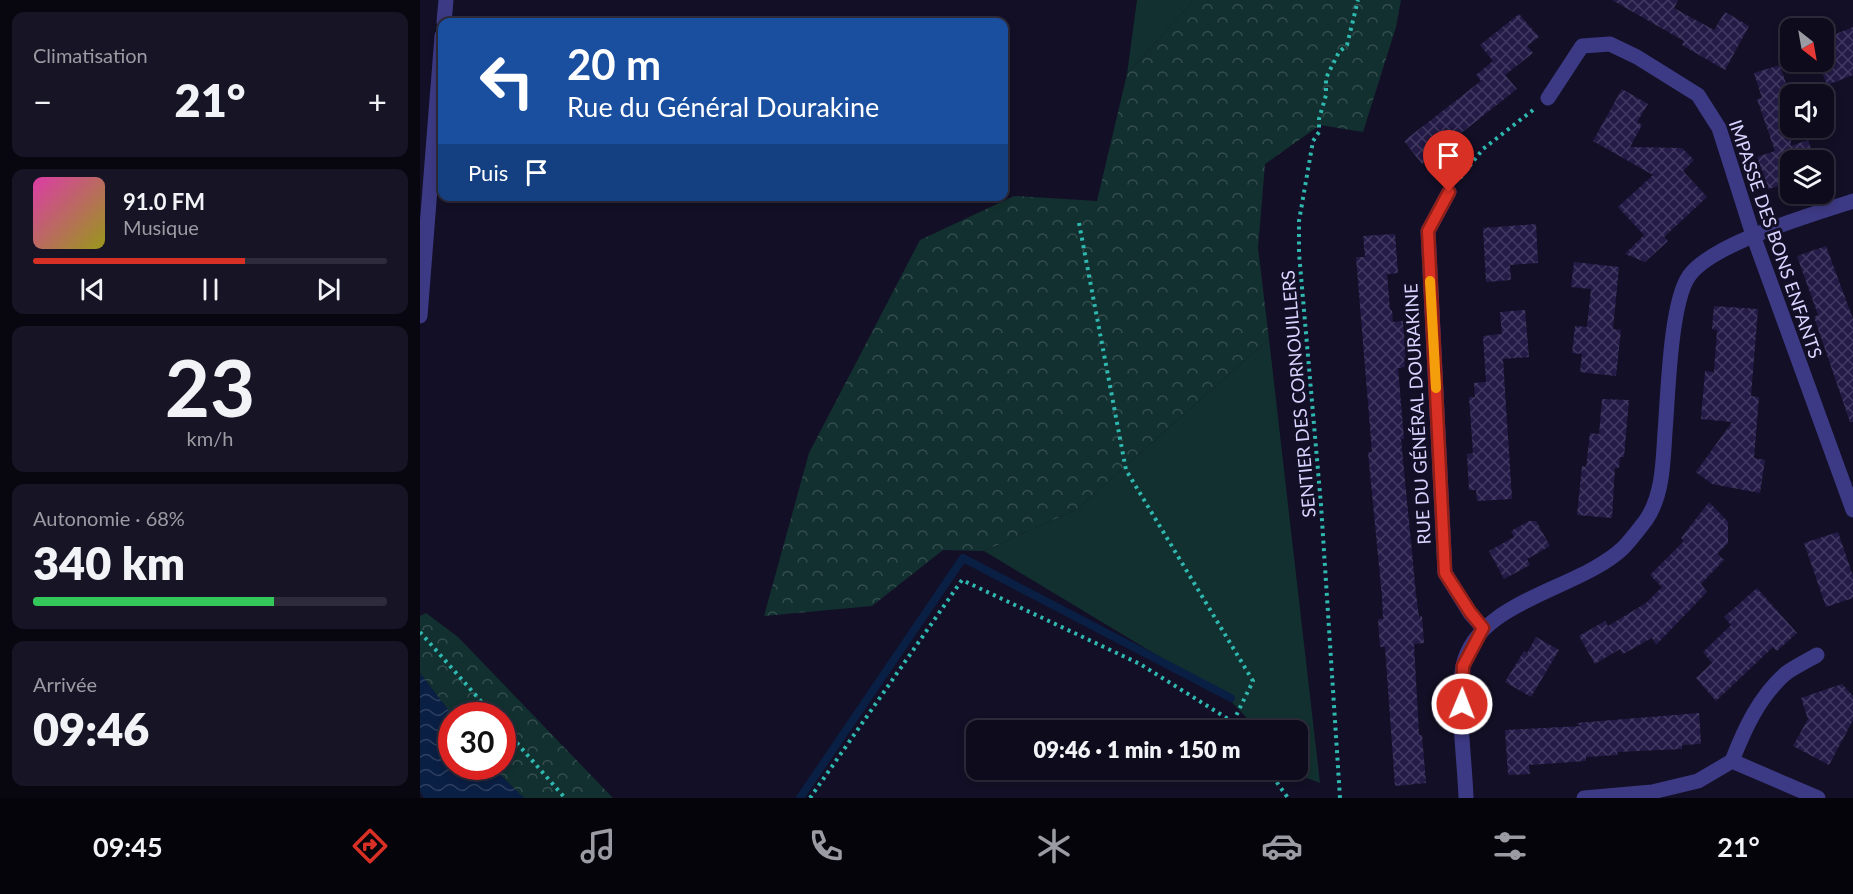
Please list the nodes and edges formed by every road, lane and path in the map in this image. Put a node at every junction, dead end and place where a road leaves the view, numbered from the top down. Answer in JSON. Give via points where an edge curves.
{"nodes":[{"id":1,"x":447,"y":0,"type":"edge"},
{"id":2,"x":1358,"y":0,"type":"edge"},
{"id":3,"x":445,"y":18,"type":"edge"},
{"id":4,"x":438,"y":87,"type":"edge"},
{"id":5,"x":1548,"y":98,"type":"joint"},
{"id":6,"x":1449,"y":192,"type":"joint"},
{"id":7,"x":1853,"y":201,"type":"edge"},
{"id":8,"x":1079,"y":223,"type":"dead end"},
{"id":9,"x":1753,"y":235,"type":"junction"},
{"id":10,"x":420,"y":316,"type":"edge"},
{"id":11,"x":1853,"y":510,"type":"edge"},
{"id":12,"x":1483,"y":628,"type":"junction"},
{"id":13,"x":420,"y":632,"type":"edge"},
{"id":14,"x":1817,"y":655,"type":"dead end"},
{"id":15,"x":482,"y":702,"type":"edge"},
{"id":16,"x":1230,"y":720,"type":"edge"},
{"id":17,"x":1234,"y":720,"type":"edge"},
{"id":18,"x":516,"y":742,"type":"edge"},
{"id":19,"x":1732,"y":761,"type":"junction"},
{"id":20,"x":1275,"y":780,"type":"edge"},
{"id":21,"x":566,"y":798,"type":"edge"},
{"id":22,"x":810,"y":798,"type":"edge"},
{"id":23,"x":1288,"y":798,"type":"edge"},
{"id":24,"x":1340,"y":798,"type":"edge"},
{"id":25,"x":1466,"y":798,"type":"edge"},
{"id":26,"x":1584,"y":798,"type":"edge"},
{"id":27,"x":1818,"y":798,"type":"edge"}],
"edges":[{"from":1,"to":3,"type":"street"},
{"from":2,"to":24,"type":"path","name":"SENTIER DES CORNOUILLERS","via":[[1347,45],[1326,78],[1326,95],[1319,132],[1313,141],[1299,221]]},
{"from":4,"to":10,"type":"street"},
{"from":5,"to":6,"type":"path","via":[[1484,149]]},
{"from":5,"to":9,"type":"street","name":"IMPASSE DES BONS ENFANTS","via":[[1582,46],[1610,44],[1698,95],[1719,128]]},
{"from":6,"to":12,"type":"street","name":"RUE DU GÉNÉRAL DOURAKINE","via":[[1428,231],[1445,573]]},
{"from":7,"to":9,"type":"street"},
{"from":8,"to":17,"type":"path","via":[[1126,470],[1253,681]]},
{"from":9,"to":11,"type":"street","name":"IMPASSE DES BONS ENFANTS"},
{"from":9,"to":12,"type":"street","via":[[1713,256],[1689,276],[1678,309],[1670,362],[1662,480],[1647,518],[1623,549]]},
{"from":12,"to":25,"type":"street","via":[[1463,666]]},
{"from":13,"to":15,"type":"path"},
{"from":14,"to":19,"type":"street","via":[[1785,674],[1764,698],[1746,726]]},
{"from":16,"to":22,"type":"path","via":[[1140,664],[962,580]]},
{"from":18,"to":21,"type":"path"},
{"from":19,"to":26,"type":"street","via":[[1687,784],[1652,792]]},
{"from":19,"to":27,"type":"street"},
{"from":20,"to":23,"type":"path"}]}
